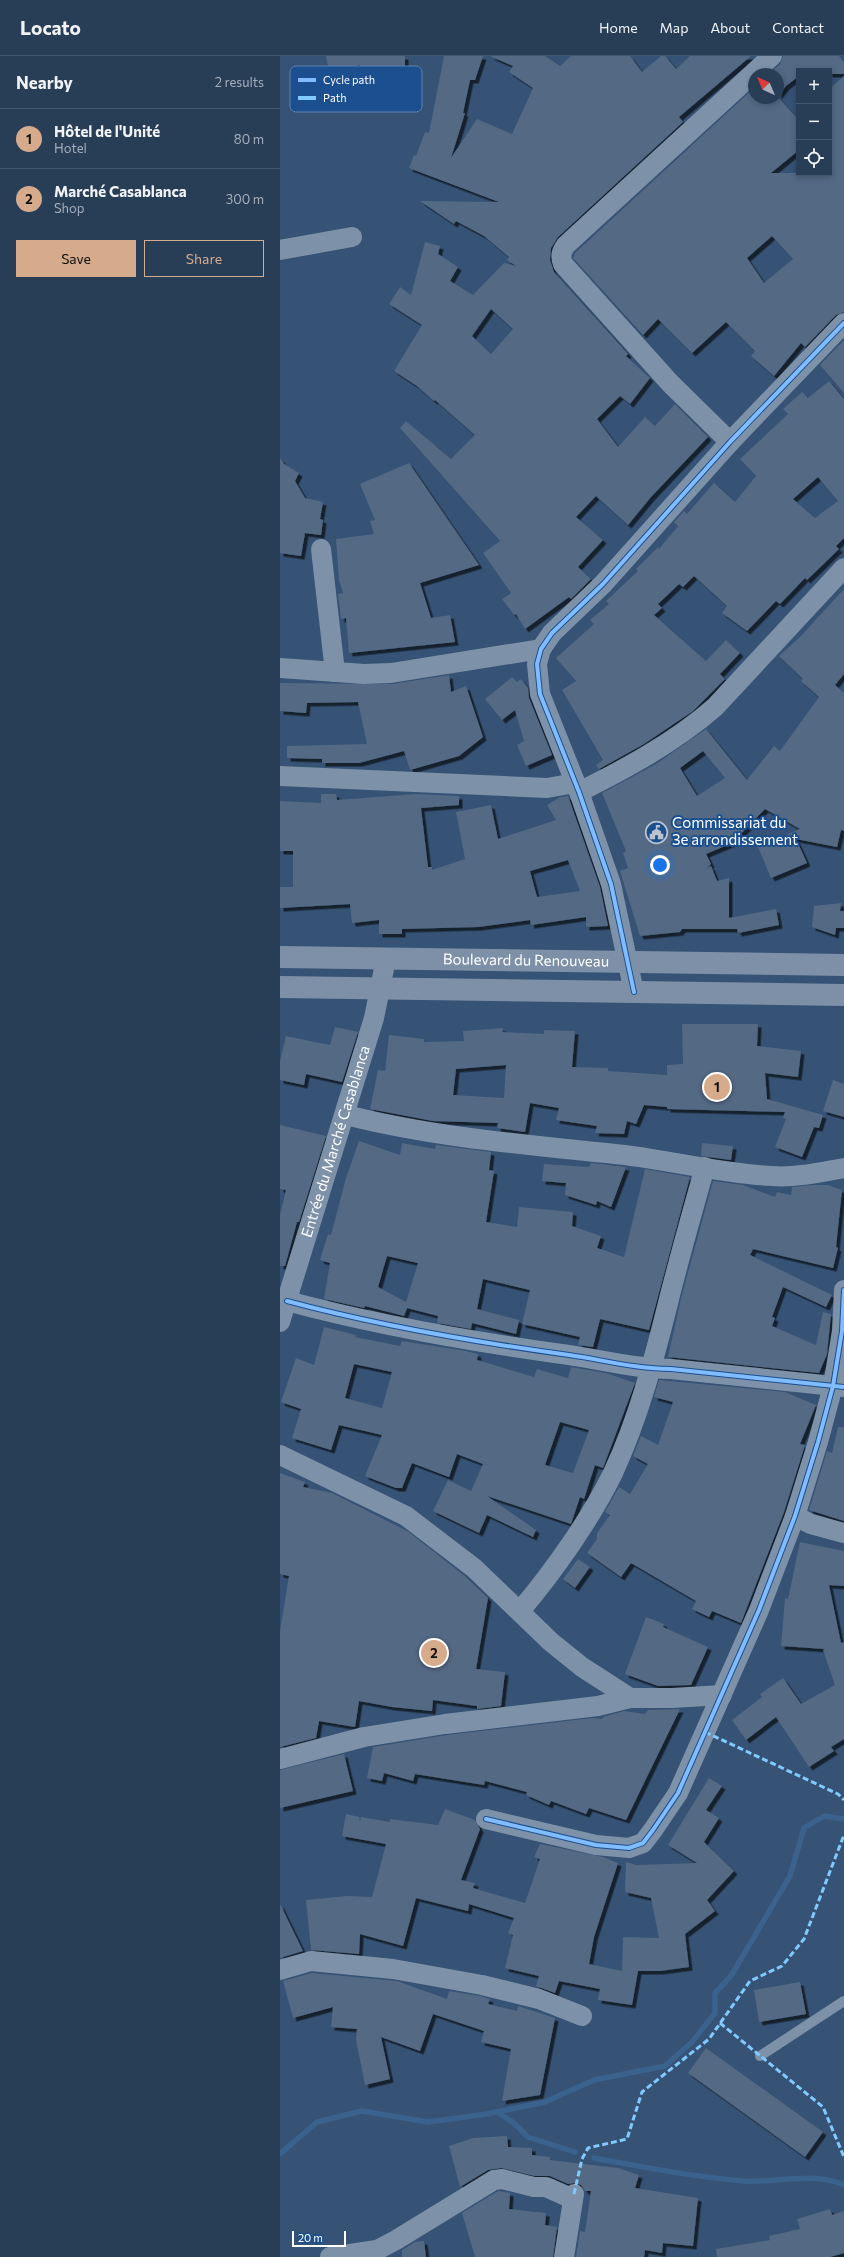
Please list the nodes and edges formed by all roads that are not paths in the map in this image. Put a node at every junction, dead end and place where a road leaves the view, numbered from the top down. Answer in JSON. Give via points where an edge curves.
{"nodes":[{"id":1,"x":772,"y":56,"type":"edge"},
{"id":2,"x":352,"y":238,"type":"dead end"},
{"id":3,"x":280,"y":250,"type":"edge"},
{"id":4,"x":844,"y":323,"type":"edge"},
{"id":5,"x":730,"y":442,"type":"junction"},
{"id":6,"x":321,"y":549,"type":"dead end"},
{"id":7,"x":844,"y":568,"type":"edge"},
{"id":8,"x":541,"y":649,"type":"junction"},
{"id":9,"x":280,"y":668,"type":"edge"},
{"id":10,"x":335,"y":672,"type":"junction"},
{"id":11,"x":280,"y":776,"type":"edge"},
{"id":12,"x":577,"y":788,"type":"junction"},
{"id":13,"x":280,"y":957,"type":"edge"},
{"id":14,"x":386,"y":959,"type":"junction"},
{"id":15,"x":628,"y":962,"type":"junction"},
{"id":16,"x":844,"y":965,"type":"edge"},
{"id":17,"x":280,"y":987,"type":"edge"},
{"id":18,"x":380,"y":987,"type":"junction"},
{"id":19,"x":634,"y":992,"type":"junction"},
{"id":20,"x":844,"y":995,"type":"edge"},
{"id":21,"x":346,"y":1115,"type":"junction"},
{"id":22,"x":705,"y":1167,"type":"junction"},
{"id":23,"x":844,"y":1168,"type":"edge"},
{"id":24,"x":844,"y":1290,"type":"edge"},
{"id":25,"x":287,"y":1301,"type":"junction"},
{"id":26,"x":280,"y":1322,"type":"edge"},
{"id":27,"x":650,"y":1369,"type":"junction"},
{"id":28,"x":838,"y":1387,"type":"edge"},
{"id":29,"x":280,"y":1455,"type":"edge"},
{"id":30,"x":795,"y":1516,"type":"junction"},
{"id":31,"x":844,"y":1533,"type":"edge"},
{"id":32,"x":520,"y":1611,"type":"junction"},
{"id":33,"x":722,"y":1695,"type":"junction"},
{"id":34,"x":630,"y":1698,"type":"junction"},
{"id":35,"x":280,"y":1759,"type":"edge"},
{"id":36,"x":486,"y":1819,"type":"dead end"},
{"id":37,"x":280,"y":1970,"type":"edge"},
{"id":38,"x":844,"y":2001,"type":"edge"},
{"id":39,"x":582,"y":2016,"type":"dead end"},
{"id":40,"x":760,"y":2056,"type":"dead end"},
{"id":41,"x":330,"y":2257,"type":"edge"},
{"id":42,"x":564,"y":2257,"type":"edge"}],
"edges":[{"from":1,"to":5,"type":"street","via":[[566,245],[561,258],[563,264],[670,383]]},
{"from":2,"to":3,"type":"street"},
{"from":4,"to":5,"type":"street"},
{"from":5,"to":8,"type":"street","via":[[603,584],[552,633]]},
{"from":6,"to":10,"type":"street"},
{"from":7,"to":12,"type":"street","via":[[715,707],[694,725],[659,748]]},
{"from":8,"to":10,"type":"street","via":[[416,670],[364,674]]},
{"from":8,"to":12,"type":"street","via":[[538,664],[540,694]]},
{"from":9,"to":10,"type":"street"},
{"from":11,"to":12,"type":"street"},
{"from":12,"to":15,"type":"street","via":[[611,884]]},
{"from":13,"to":14,"type":"highway","name":"Boulevard du Renouveau"},
{"from":14,"to":15,"type":"highway","name":"Boulevard du Renouveau"},
{"from":14,"to":18,"type":"street","name":"Entrée du Marché Casablanca"},
{"from":15,"to":16,"type":"highway","name":"Boulevard du Renouveau"},
{"from":15,"to":19,"type":"street"},
{"from":17,"to":18,"type":"highway","name":"Boulevard du Renouveau"},
{"from":18,"to":19,"type":"highway","name":"Boulevard du Renouveau"},
{"from":18,"to":21,"type":"street","name":"Entrée du Marché Casablanca","via":[[374,1018]]},
{"from":19,"to":20,"type":"highway","name":"Boulevard du Renouveau"},
{"from":21,"to":22,"type":"street","via":[[383,1125],[500,1142],[626,1155]]},
{"from":21,"to":25,"type":"street","name":"Entrée du Marché Casablanca"},
{"from":22,"to":23,"type":"street","via":[[772,1176]]},
{"from":22,"to":27,"type":"street"},
{"from":24,"to":28,"type":"street"},
{"from":25,"to":26,"type":"street","name":"Entrée du Marché Casablanca"},
{"from":25,"to":27,"type":"street","via":[[352,1318],[471,1342]]},
{"from":27,"to":28,"type":"street","via":[[671,1369]]},
{"from":27,"to":32,"type":"street","via":[[631,1432],[612,1475],[547,1578]]},
{"from":28,"to":30,"type":"street"},
{"from":29,"to":32,"type":"street","via":[[406,1516],[474,1568]]},
{"from":30,"to":31,"type":"street","via":[[811,1524]]},
{"from":30,"to":33,"type":"street","via":[[759,1610]]},
{"from":32,"to":34,"type":"street","via":[[551,1642],[582,1667]]},
{"from":33,"to":34,"type":"street"},
{"from":33,"to":36,"type":"street","via":[[678,1793],[643,1843],[629,1848],[596,1845]]},
{"from":34,"to":35,"type":"street","via":[[598,1706],[445,1724],[364,1737]]},
{"from":37,"to":39,"type":"street","via":[[311,1961],[392,1969],[482,1985],[539,1999]]},
{"from":38,"to":40,"type":"lane"},
{"from":41,"to":42,"type":"street","via":[[377,2250],[494,2180],[502,2179],[534,2187],[546,2187],[574,2197]]}]}
